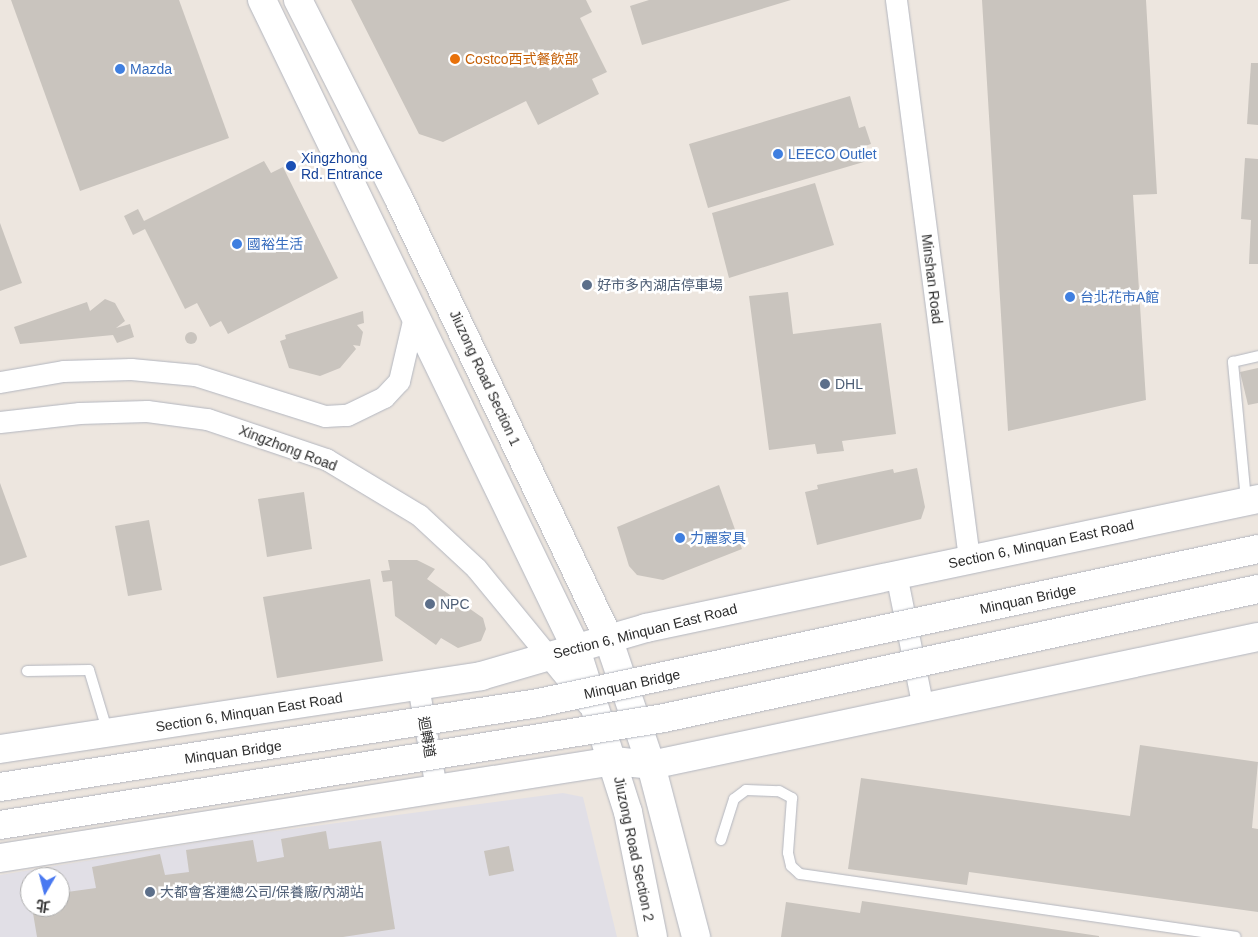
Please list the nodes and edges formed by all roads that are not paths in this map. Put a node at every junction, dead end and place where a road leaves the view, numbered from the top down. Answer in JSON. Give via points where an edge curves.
{"nodes":[{"id":1,"x":262,"y":0,"type":"edge"},
{"id":2,"x":298,"y":0,"type":"edge"},
{"id":3,"x":896,"y":0,"type":"edge"},
{"id":4,"x":415,"y":312,"type":"junction"},
{"id":5,"x":1258,"y":356,"type":"edge"},
{"id":6,"x":0,"y":382,"type":"edge"},
{"id":7,"x":0,"y":422,"type":"edge"},
{"id":8,"x":1252,"y":500,"type":"edge"},
{"id":9,"x":1258,"y":549,"type":"edge"},
{"id":10,"x":969,"y":558,"type":"junction"},
{"id":11,"x":896,"y":574,"type":"junction"},
{"id":12,"x":1258,"y":589,"type":"edge"},
{"id":13,"x":608,"y":638,"type":"junction"},
{"id":14,"x":1258,"y":638,"type":"edge"},
{"id":15,"x":575,"y":646,"type":"junction"},
{"id":16,"x":547,"y":656,"type":"junction"},
{"id":17,"x":27,"y":671,"type":"dead end"},
{"id":18,"x":418,"y":686,"type":"junction"},
{"id":19,"x":923,"y":708,"type":"junction"},
{"id":20,"x":596,"y":714,"type":"junction"},
{"id":21,"x":108,"y":734,"type":"junction"},
{"id":22,"x":0,"y":749,"type":"edge"},
{"id":23,"x":614,"y":761,"type":"junction"},
{"id":24,"x":651,"y":765,"type":"junction"},
{"id":25,"x":0,"y":787,"type":"edge"},
{"id":26,"x":436,"y":788,"type":"junction"},
{"id":27,"x":0,"y":825,"type":"edge"},
{"id":28,"x":721,"y":840,"type":"dead end"},
{"id":29,"x":0,"y":858,"type":"edge"},
{"id":30,"x":653,"y":937,"type":"edge"},
{"id":31,"x":696,"y":937,"type":"edge"},
{"id":32,"x":1235,"y":937,"type":"edge"}],
"edges":[{"from":1,"to":4,"type":"main road"},
{"from":2,"to":13,"type":"main road","name":"Jiuzong Road Section 1","via":[[398,197]]},
{"from":3,"to":10,"type":"street","name":"Minshan Road"},
{"from":4,"to":6,"type":"street","via":[[399,381],[384,397],[347,416],[324,416],[195,375],[130,369],[63,371]]},
{"from":4,"to":15,"type":"main road"},
{"from":5,"to":8,"type":"lane","via":[[1233,362]]},
{"from":7,"to":16,"type":"street","name":"Xingzhong Road","via":[[79,412],[148,411],[207,419],[326,459],[419,515],[476,568]]},
{"from":8,"to":10,"type":"main road","name":"Section 6, Minquan East Road"},
{"from":9,"to":25,"type":"main road","name":"Minquan Bridge","bridge":true,"via":[[538,703]]},
{"from":10,"to":11,"type":"main road","name":"Section 6, Minquan East Road"},
{"from":11,"to":13,"type":"main road","name":"Section 6, Minquan East Road"},
{"from":11,"to":19,"type":"street"},
{"from":12,"to":27,"type":"main road","bridge":true,"via":[[636,723]]},
{"from":13,"to":15,"type":"main road","name":"Section 6, Minquan East Road"},
{"from":13,"to":24,"type":"main road","name":"Jiuzong Road Section 1"},
{"from":14,"to":19,"type":"main road"},
{"from":15,"to":16,"type":"main road","name":"Section 6, Minquan East Road"},
{"from":15,"to":20,"type":"main road"},
{"from":16,"to":18,"type":"main road","name":"Section 6, Minquan East Road","via":[[481,676]]},
{"from":16,"to":20,"type":"street","name":"Xingzhong Road"},
{"from":17,"to":21,"type":"lane","via":[[89,670]]},
{"from":18,"to":21,"type":"main road","name":"Section 6, Minquan East Road"},
{"from":18,"to":26,"type":"street","name":"迴轉道"},
{"from":19,"to":24,"type":"main road"},
{"from":20,"to":23,"type":"main road"},
{"from":21,"to":22,"type":"main road","name":"Section 6, Minquan East Road"},
{"from":23,"to":24,"type":"main road"},
{"from":23,"to":26,"type":"main road"},
{"from":23,"to":30,"type":"main road","name":"Jiuzong Road Section 2"},
{"from":24,"to":31,"type":"main road"},
{"from":26,"to":29,"type":"main road"},
{"from":28,"to":32,"type":"lane","via":[[734,799],[746,790],[779,791],[792,798],[788,853],[791,866],[800,874]]}]}
